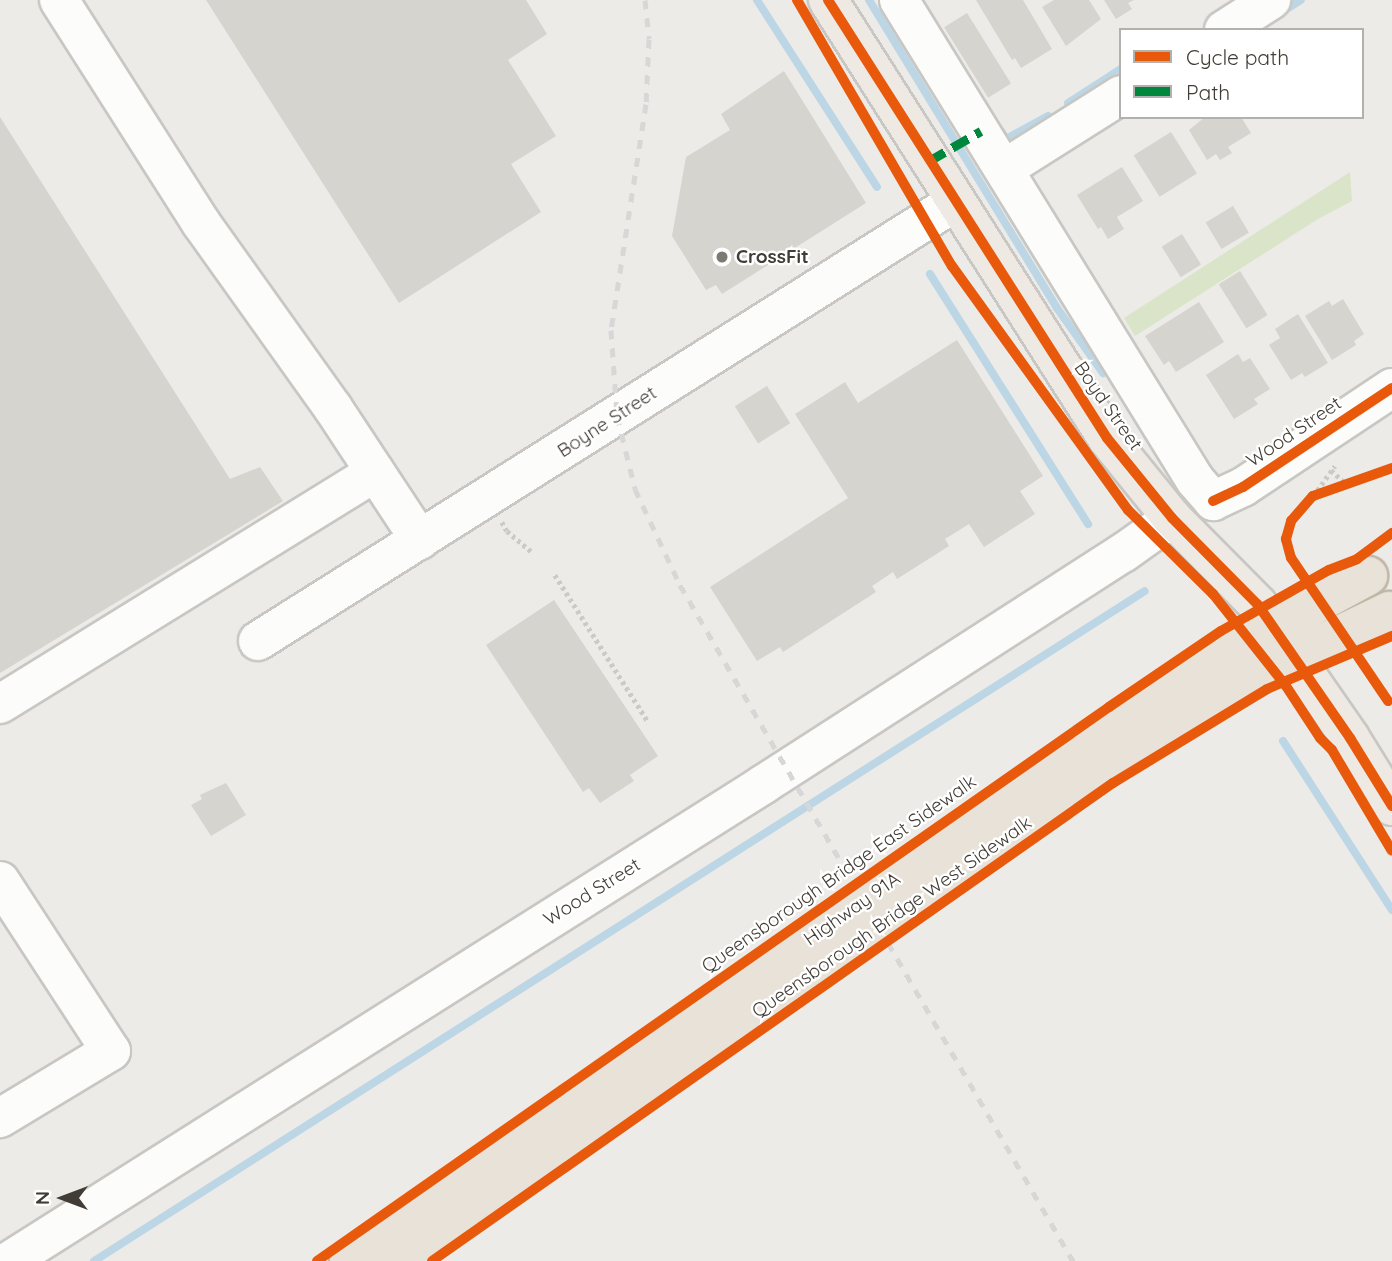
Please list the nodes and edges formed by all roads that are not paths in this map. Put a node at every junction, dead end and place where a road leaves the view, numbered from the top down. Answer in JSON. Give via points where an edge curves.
{"nodes":[{"id":1,"x":59,"y":0,"type":"edge"},
{"id":2,"x":828,"y":0,"type":"edge"},
{"id":3,"x":899,"y":0,"type":"edge"},
{"id":4,"x":1271,"y":0,"type":"edge"},
{"id":5,"x":1227,"y":28,"type":"edge"},
{"id":6,"x":1119,"y":96,"type":"edge"},
{"id":7,"x":1004,"y":169,"type":"junction"},
{"id":8,"x":955,"y":202,"type":"junction"},
{"id":9,"x":1392,"y":388,"type":"edge"},
{"id":10,"x":375,"y":472,"type":"junction"},
{"id":11,"x":1213,"y":501,"type":"joint"},
{"id":12,"x":1172,"y":518,"type":"junction"},
{"id":13,"x":420,"y":540,"type":"junction"},
{"id":14,"x":1368,"y":576,"type":"dead end"},
{"id":15,"x":1389,"y":611,"type":"dead end"},
{"id":16,"x":258,"y":640,"type":"dead end"},
{"id":17,"x":0,"y":704,"type":"edge"},
{"id":18,"x":1392,"y":806,"type":"edge"},
{"id":19,"x":0,"y":881,"type":"edge"},
{"id":20,"x":0,"y":1118,"type":"edge"},
{"id":21,"x":9,"y":1261,"type":"edge"},
{"id":22,"x":349,"y":1261,"type":"edge"},
{"id":23,"x":400,"y":1261,"type":"edge"}],
"edges":[{"from":1,"to":10,"type":"street","via":[[201,223]]},
{"from":2,"to":8,"type":"main road","name":"Boyd Street"},
{"from":3,"to":7,"type":"street","name":"Boyd Street"},
{"from":4,"to":5,"type":"street"},
{"from":6,"to":7,"type":"street"},
{"from":7,"to":11,"type":"street","name":"Boyd Street","via":[[1195,480]]},
{"from":8,"to":12,"type":"main road","name":"Boyd Street","via":[[1107,438]]},
{"from":8,"to":13,"type":"street","name":"Boyne Street"},
{"from":9,"to":11,"type":"street","name":"Wood Street","via":[[1243,487]]},
{"from":10,"to":13,"type":"street"},
{"from":10,"to":17,"type":"street"},
{"from":12,"to":18,"type":"main road","name":"Boyd Street","via":[[1258,605]]},
{"from":12,"to":21,"type":"street","name":"Wood Street","via":[[752,791]]},
{"from":13,"to":16,"type":"street","name":"Boyne Street"},
{"from":14,"to":22,"type":"highway","name":"Highway 91A","bridge":true,"via":[[1209,662]]},
{"from":15,"to":23,"type":"highway","name":"Highway 91A","bridge":true,"via":[[1267,670],[1139,744]]},
{"from":19,"to":20,"type":"street","via":[[111,1051]]}]}
